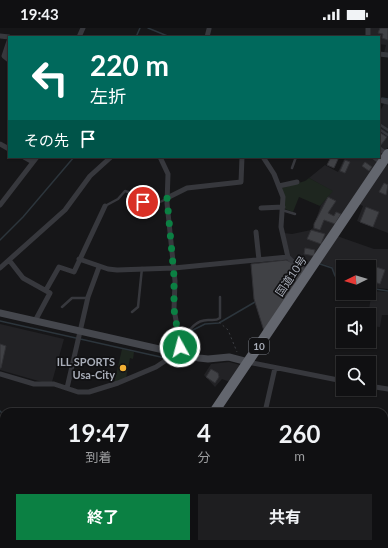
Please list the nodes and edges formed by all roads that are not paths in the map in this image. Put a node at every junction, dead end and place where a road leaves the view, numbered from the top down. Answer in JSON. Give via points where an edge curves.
{"nodes":[{"id":1,"x":209,"y":29,"type":"dead end"},
{"id":2,"x":207,"y":36,"type":"edge"},
{"id":3,"x":8,"y":44,"type":"edge"},
{"id":4,"x":8,"y":59,"type":"edge"},
{"id":5,"x":26,"y":158,"type":"edge"},
{"id":6,"x":36,"y":158,"type":"edge"},
{"id":7,"x":111,"y":158,"type":"edge"},
{"id":8,"x":161,"y":158,"type":"edge"},
{"id":9,"x":242,"y":158,"type":"edge"},
{"id":10,"x":264,"y":158,"type":"edge"},
{"id":11,"x":296,"y":158,"type":"edge"},
{"id":12,"x":384,"y":158,"type":"edge"},
{"id":13,"x":33,"y":162,"type":"junction"},
{"id":14,"x":292,"y":168,"type":"dead end"},
{"id":15,"x":297,"y":182,"type":"dead end"},
{"id":16,"x":279,"y":186,"type":"junction"},
{"id":17,"x":167,"y":198,"type":"junction"},
{"id":18,"x":0,"y":205,"type":"edge"},
{"id":19,"x":105,"y":206,"type":"joint"},
{"id":20,"x":261,"y":208,"type":"dead end"},
{"id":21,"x":282,"y":209,"type":"junction"},
{"id":22,"x":295,"y":214,"type":"dead end"},
{"id":23,"x":256,"y":232,"type":"dead end"},
{"id":24,"x":288,"y":257,"type":"junction"},
{"id":25,"x":80,"y":259,"type":"junction"},
{"id":26,"x":9,"y":260,"type":"junction"},
{"id":27,"x":260,"y":260,"type":"junction"},
{"id":28,"x":99,"y":267,"type":"junction"},
{"id":29,"x":0,"y":268,"type":"edge"},
{"id":30,"x":142,"y":268,"type":"junction"},
{"id":31,"x":174,"y":268,"type":"junction"},
{"id":32,"x":312,"y":268,"type":"junction"},
{"id":33,"x":46,"y":290,"type":"junction"},
{"id":34,"x":220,"y":297,"type":"dead end"},
{"id":35,"x":88,"y":298,"type":"junction"},
{"id":36,"x":62,"y":307,"type":"dead end"},
{"id":37,"x":132,"y":312,"type":"dead end"},
{"id":38,"x":0,"y":313,"type":"edge"},
{"id":39,"x":35,"y":321,"type":"junction"},
{"id":40,"x":81,"y":331,"type":"junction"},
{"id":41,"x":179,"y":350,"type":"junction"},
{"id":42,"x":170,"y":351,"type":"junction"},
{"id":43,"x":248,"y":362,"type":"junction"},
{"id":44,"x":274,"y":368,"type":"junction"},
{"id":45,"x":0,"y":374,"type":"edge"},
{"id":46,"x":336,"y":380,"type":"edge"},
{"id":47,"x":376,"y":387,"type":"edge"},
{"id":48,"x":67,"y":388,"type":"junction"},
{"id":49,"x":388,"y":390,"type":"edge"},
{"id":50,"x":217,"y":408,"type":"edge"},
{"id":51,"x":266,"y":408,"type":"edge"}],
"edges":[{"from":1,"to":2,"type":"street"},
{"from":3,"to":4,"type":"street","via":[[4,56]]},
{"from":5,"to":13,"type":"street"},
{"from":6,"to":13,"type":"street"},
{"from":7,"to":26,"type":"street","via":[[92,173],[65,210]]},
{"from":8,"to":17,"type":"street","via":[[168,172]]},
{"from":9,"to":17,"type":"street","via":[[241,182],[187,188]]},
{"from":10,"to":16,"type":"street"},
{"from":11,"to":14,"type":"lane"},
{"from":12,"to":32,"type":"highway","name":"国道10号","number":"10"},
{"from":13,"to":18,"type":"street"},
{"from":15,"to":16,"type":"street"},
{"from":16,"to":21,"type":"street","via":[[284,199]]},
{"from":17,"to":19,"type":"lane","via":[[145,203],[125,191]]},
{"from":17,"to":31,"type":"street"},
{"from":19,"to":25,"type":"street"},
{"from":20,"to":21,"type":"street"},
{"from":21,"to":22,"type":"lane"},
{"from":21,"to":24,"type":"street","via":[[281,227]]},
{"from":23,"to":27,"type":"street"},
{"from":24,"to":27,"type":"street"},
{"from":24,"to":32,"type":"street"},
{"from":25,"to":28,"type":"street"},
{"from":25,"to":33,"type":"street","via":[[73,273],[58,268]]},
{"from":26,"to":29,"type":"street"},
{"from":26,"to":33,"type":"street","via":[[23,278]]},
{"from":27,"to":31,"type":"street"},
{"from":28,"to":30,"type":"street","via":[[115,270]]},
{"from":28,"to":35,"type":"street"},
{"from":30,"to":31,"type":"street"},
{"from":30,"to":37,"type":"lane","via":[[138,307]]},
{"from":31,"to":41,"type":"street","via":[[174,309]]},
{"from":32,"to":43,"type":"highway","name":"国道10号","number":"10"},
{"from":33,"to":39,"type":"street","via":[[50,294]]},
{"from":34,"to":41,"type":"lane","via":[[221,316],[216,320],[204,320],[189,329]]},
{"from":35,"to":36,"type":"lane","via":[[72,298]]},
{"from":35,"to":40,"type":"street"},
{"from":38,"to":39,"type":"street"},
{"from":39,"to":40,"type":"street"},
{"from":40,"to":42,"type":"street"},
{"from":40,"to":48,"type":"street"},
{"from":41,"to":42,"type":"street"},
{"from":41,"to":43,"type":"street","via":[[208,359],[233,357]]},
{"from":42,"to":48,"type":"street","via":[[168,359],[156,367],[108,387],[83,393]]},
{"from":43,"to":44,"type":"street"},
{"from":43,"to":50,"type":"highway","name":"国道10号","number":"10"},
{"from":44,"to":46,"type":"street"},
{"from":44,"to":51,"type":"street"},
{"from":45,"to":48,"type":"street","via":[[34,384],[54,384]]},
{"from":47,"to":49,"type":"street"}]}
